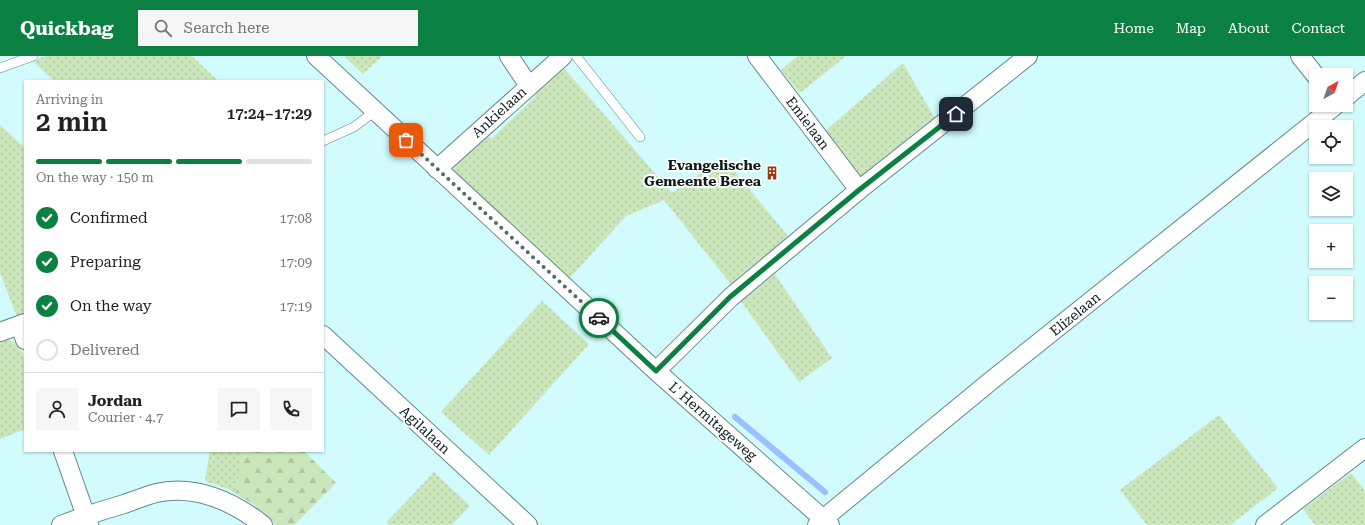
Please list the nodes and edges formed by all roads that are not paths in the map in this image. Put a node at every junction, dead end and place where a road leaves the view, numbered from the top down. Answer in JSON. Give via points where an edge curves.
{"nodes":[{"id":1,"x":33,"y":56,"type":"edge"},
{"id":2,"x":316,"y":56,"type":"edge"},
{"id":3,"x":509,"y":56,"type":"edge"},
{"id":4,"x":562,"y":56,"type":"edge"},
{"id":5,"x":576,"y":56,"type":"edge"},
{"id":6,"x":757,"y":56,"type":"edge"},
{"id":7,"x":1028,"y":56,"type":"edge"},
{"id":8,"x":1300,"y":56,"type":"edge"},
{"id":9,"x":0,"y":68,"type":"edge"},
{"id":10,"x":1310,"y":68,"type":"edge"},
{"id":11,"x":1365,"y":81,"type":"edge"},
{"id":12,"x":528,"y":86,"type":"junction"},
{"id":13,"x":1353,"y":90,"type":"edge"},
{"id":14,"x":375,"y":111,"type":"junction"},
{"id":15,"x":1327,"y":112,"type":"edge"},
{"id":16,"x":640,"y":137,"type":"dead end"},
{"id":17,"x":324,"y":141,"type":"edge"},
{"id":18,"x":437,"y":169,"type":"junction"},
{"id":19,"x":859,"y":190,"type":"junction"},
{"id":20,"x":23,"y":329,"type":"edge"},
{"id":21,"x":0,"y":332,"type":"edge"},
{"id":22,"x":324,"y":336,"type":"edge"},
{"id":23,"x":656,"y":371,"type":"junction"},
{"id":24,"x":1365,"y":448,"type":"edge"},
{"id":25,"x":64,"y":452,"type":"edge"},
{"id":26,"x":88,"y":520,"type":"edge"},
{"id":27,"x":823,"y":523,"type":"edge"},
{"id":28,"x":61,"y":525,"type":"edge"},
{"id":29,"x":263,"y":525,"type":"edge"},
{"id":30,"x":528,"y":525,"type":"edge"},
{"id":31,"x":1265,"y":525,"type":"edge"}],
"edges":[{"from":1,"to":9,"type":"lane"},
{"from":2,"to":14,"type":"street","name":"L' Hermitageweg"},
{"from":3,"to":12,"type":"street"},
{"from":4,"to":12,"type":"street","name":"Ankielaan"},
{"from":5,"to":16,"type":"lane"},
{"from":6,"to":19,"type":"street","name":"Emielaan"},
{"from":7,"to":19,"type":"street"},
{"from":8,"to":10,"type":"street"},
{"from":11,"to":13,"type":"street"},
{"from":12,"to":18,"type":"street","name":"Ankielaan"},
{"from":14,"to":17,"type":"lane","via":[[354,127]]},
{"from":14,"to":18,"type":"street","name":"L' Hermitageweg"},
{"from":15,"to":27,"type":"street","name":"Elizelaan","via":[[992,380]]},
{"from":18,"to":23,"type":"street","name":"L' Hermitageweg"},
{"from":19,"to":23,"type":"street","via":[[730,297]]},
{"from":20,"to":21,"type":"street"},
{"from":22,"to":30,"type":"street","name":"Agilalaan"},
{"from":23,"to":27,"type":"street","name":"L' Hermitageweg"},
{"from":24,"to":31,"type":"street"},
{"from":25,"to":26,"type":"street"},
{"from":26,"to":28,"type":"street"},
{"from":26,"to":29,"type":"street","via":[[156,493],[182,490],[223,499]]}]}
